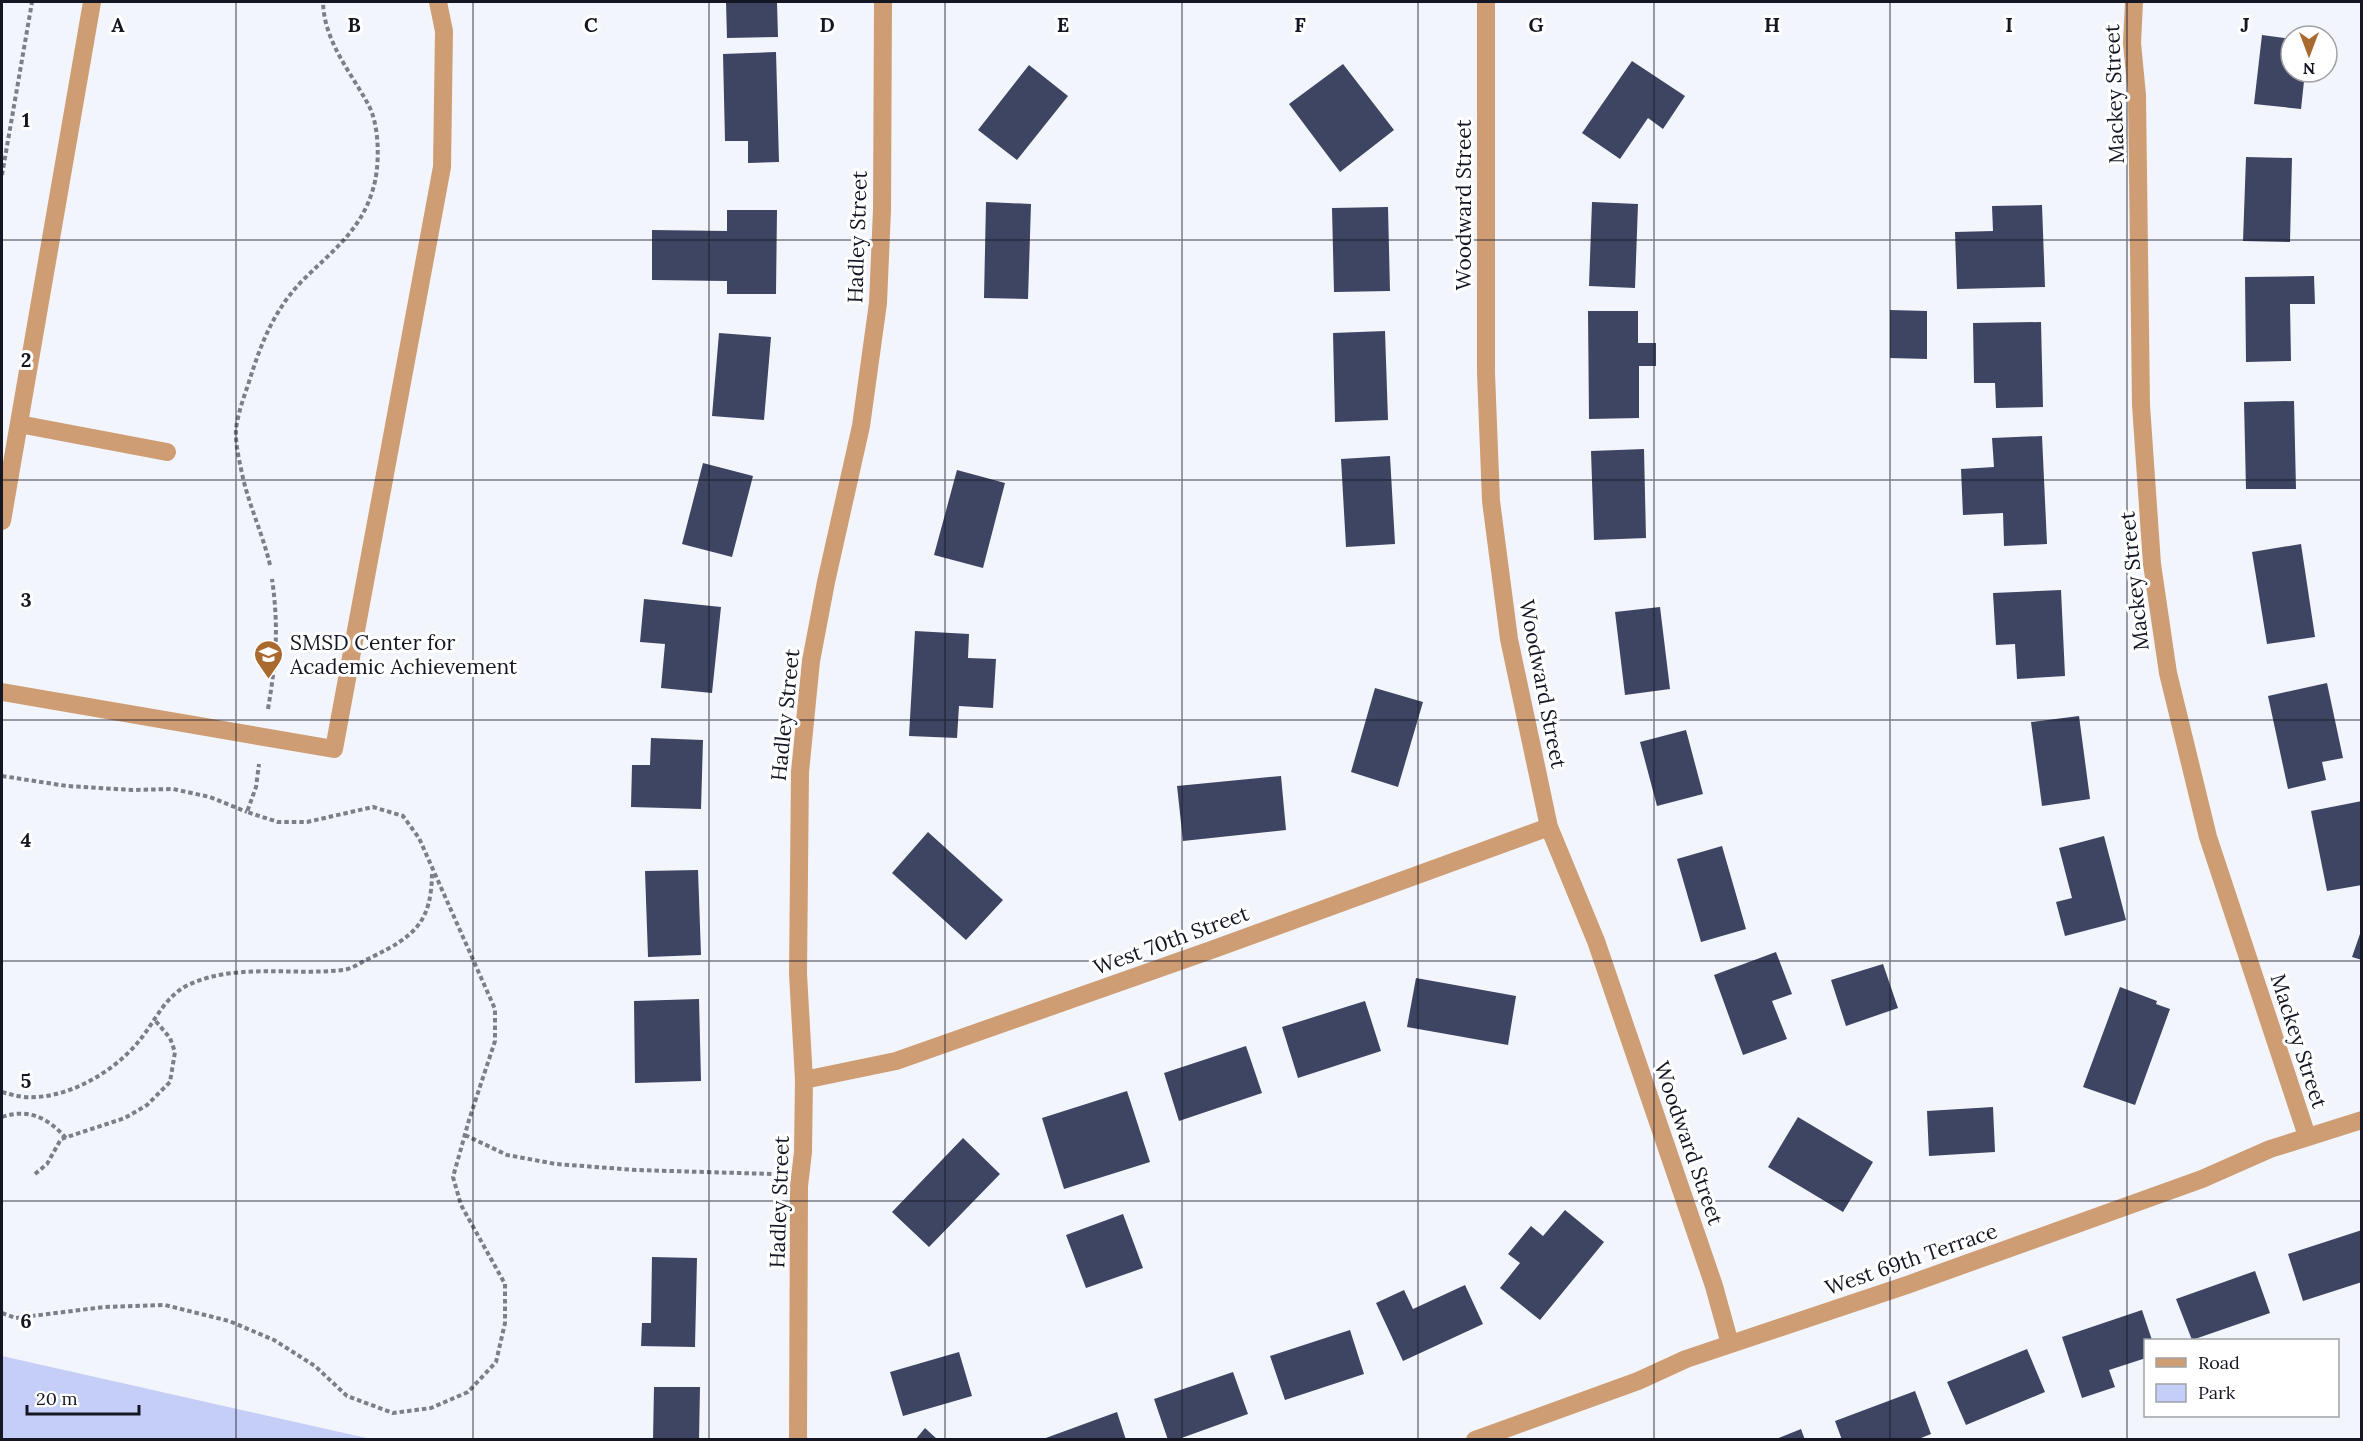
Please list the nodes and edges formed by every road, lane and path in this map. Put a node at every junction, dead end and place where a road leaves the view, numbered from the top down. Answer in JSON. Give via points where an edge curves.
{"nodes":[{"id":1,"x":30,"y":2,"type":"edge"},
{"id":2,"x":92,"y":2,"type":"edge"},
{"id":3,"x":323,"y":2,"type":"edge"},
{"id":4,"x":438,"y":2,"type":"edge"},
{"id":5,"x":883,"y":2,"type":"edge"},
{"id":6,"x":1486,"y":2,"type":"edge"},
{"id":7,"x":2134,"y":2,"type":"edge"},
{"id":8,"x":2,"y":175,"type":"edge"},
{"id":9,"x":19,"y":424,"type":"junction"},
{"id":10,"x":167,"y":452,"type":"dead end"},
{"id":11,"x":2,"y":521,"type":"edge"},
{"id":12,"x":270,"y":565,"type":"dead end"},
{"id":13,"x":272,"y":579,"type":"dead end"},
{"id":14,"x":2,"y":692,"type":"edge"},
{"id":15,"x":267,"y":713,"type":"dead end"},
{"id":16,"x":2,"y":776,"type":"edge"},
{"id":17,"x":255,"y":787,"type":"dead end"},
{"id":18,"x":247,"y":812,"type":"junction"},
{"id":19,"x":1549,"y":827,"type":"junction"},
{"id":20,"x":432,"y":868,"type":"junction"},
{"id":21,"x":154,"y":1019,"type":"junction"},
{"id":22,"x":804,"y":1080,"type":"junction"},
{"id":23,"x":2,"y":1092,"type":"edge"},
{"id":24,"x":2,"y":1117,"type":"edge"},
{"id":25,"x":2361,"y":1120,"type":"edge"},
{"id":26,"x":465,"y":1135,"type":"junction"},
{"id":27,"x":2307,"y":1136,"type":"junction"},
{"id":28,"x":66,"y":1138,"type":"junction"},
{"id":29,"x":35,"y":1174,"type":"dead end"},
{"id":30,"x":800,"y":1175,"type":"junction"},
{"id":31,"x":2,"y":1313,"type":"edge"},
{"id":32,"x":1730,"y":1344,"type":"junction"},
{"id":33,"x":798,"y":1440,"type":"edge"},
{"id":34,"x":1475,"y":1440,"type":"edge"}],
"edges":[{"from":1,"to":8,"type":"path"},
{"from":2,"to":9,"type":"street"},
{"from":3,"to":12,"type":"path","via":[[329,33],[369,106],[378,158],[373,189],[362,217],[345,241],[300,283],[269,327],[240,410],[236,431],[244,481]]},
{"from":4,"to":14,"type":"street","via":[[444,31],[442,167],[334,749]]},
{"from":5,"to":22,"type":"street","name":"Hadley Street","via":[[878,303],[861,426],[811,661],[800,772],[797,933]]},
{"from":6,"to":19,"type":"street","name":"Woodward Street","via":[[1486,373],[1491,501],[1509,639]]},
{"from":7,"to":27,"type":"street","name":"Mackey Street","via":[[2141,405],[2152,564],[2168,673],[2208,837]]},
{"from":9,"to":10,"type":"street"},
{"from":9,"to":11,"type":"street"},
{"from":13,"to":15,"type":"path","via":[[278,642]]},
{"from":16,"to":18,"type":"path","via":[[67,786],[173,789],[210,797]]},
{"from":17,"to":18,"type":"path"},
{"from":18,"to":20,"type":"path","via":[[278,822],[307,822],[373,807],[403,816],[419,838]]},
{"from":19,"to":22,"type":"street","name":"West 70th Street","via":[[896,1061]]},
{"from":19,"to":32,"type":"street","name":"Woodward Street","via":[[1596,941],[1714,1286]]},
{"from":20,"to":21,"type":"path","via":[[432,893],[416,930],[378,954],[346,970],[220,974],[185,987],[167,1000]]},
{"from":20,"to":26,"type":"path","via":[[495,1009],[495,1041]]},
{"from":21,"to":23,"type":"path","via":[[139,1042],[97,1078],[59,1093],[25,1097]]},
{"from":21,"to":28,"type":"path","via":[[170,1038],[175,1052],[170,1082],[147,1105],[125,1118]]},
{"from":22,"to":30,"type":"street","name":"Hadley Street"},
{"from":24,"to":28,"type":"path","via":[[32,1115],[50,1121]]},
{"from":25,"to":27,"type":"street","name":"West 69th Terrace"},
{"from":26,"to":30,"type":"path","via":[[507,1155],[556,1164]]},
{"from":26,"to":31,"type":"path","via":[[453,1177],[460,1205],[505,1284],[505,1323],[496,1362],[468,1392],[431,1408],[393,1413],[348,1396],[315,1366],[274,1340],[229,1321],[165,1305],[104,1306],[16,1318]]},
{"from":27,"to":32,"type":"street","name":"West 69th Terrace","via":[[2202,1179]]},
{"from":28,"to":29,"type":"path","via":[[61,1139],[47,1164]]},
{"from":30,"to":33,"type":"street","name":"Hadley Street"},
{"from":32,"to":34,"type":"street","name":"West 69th Terrace"}]}
